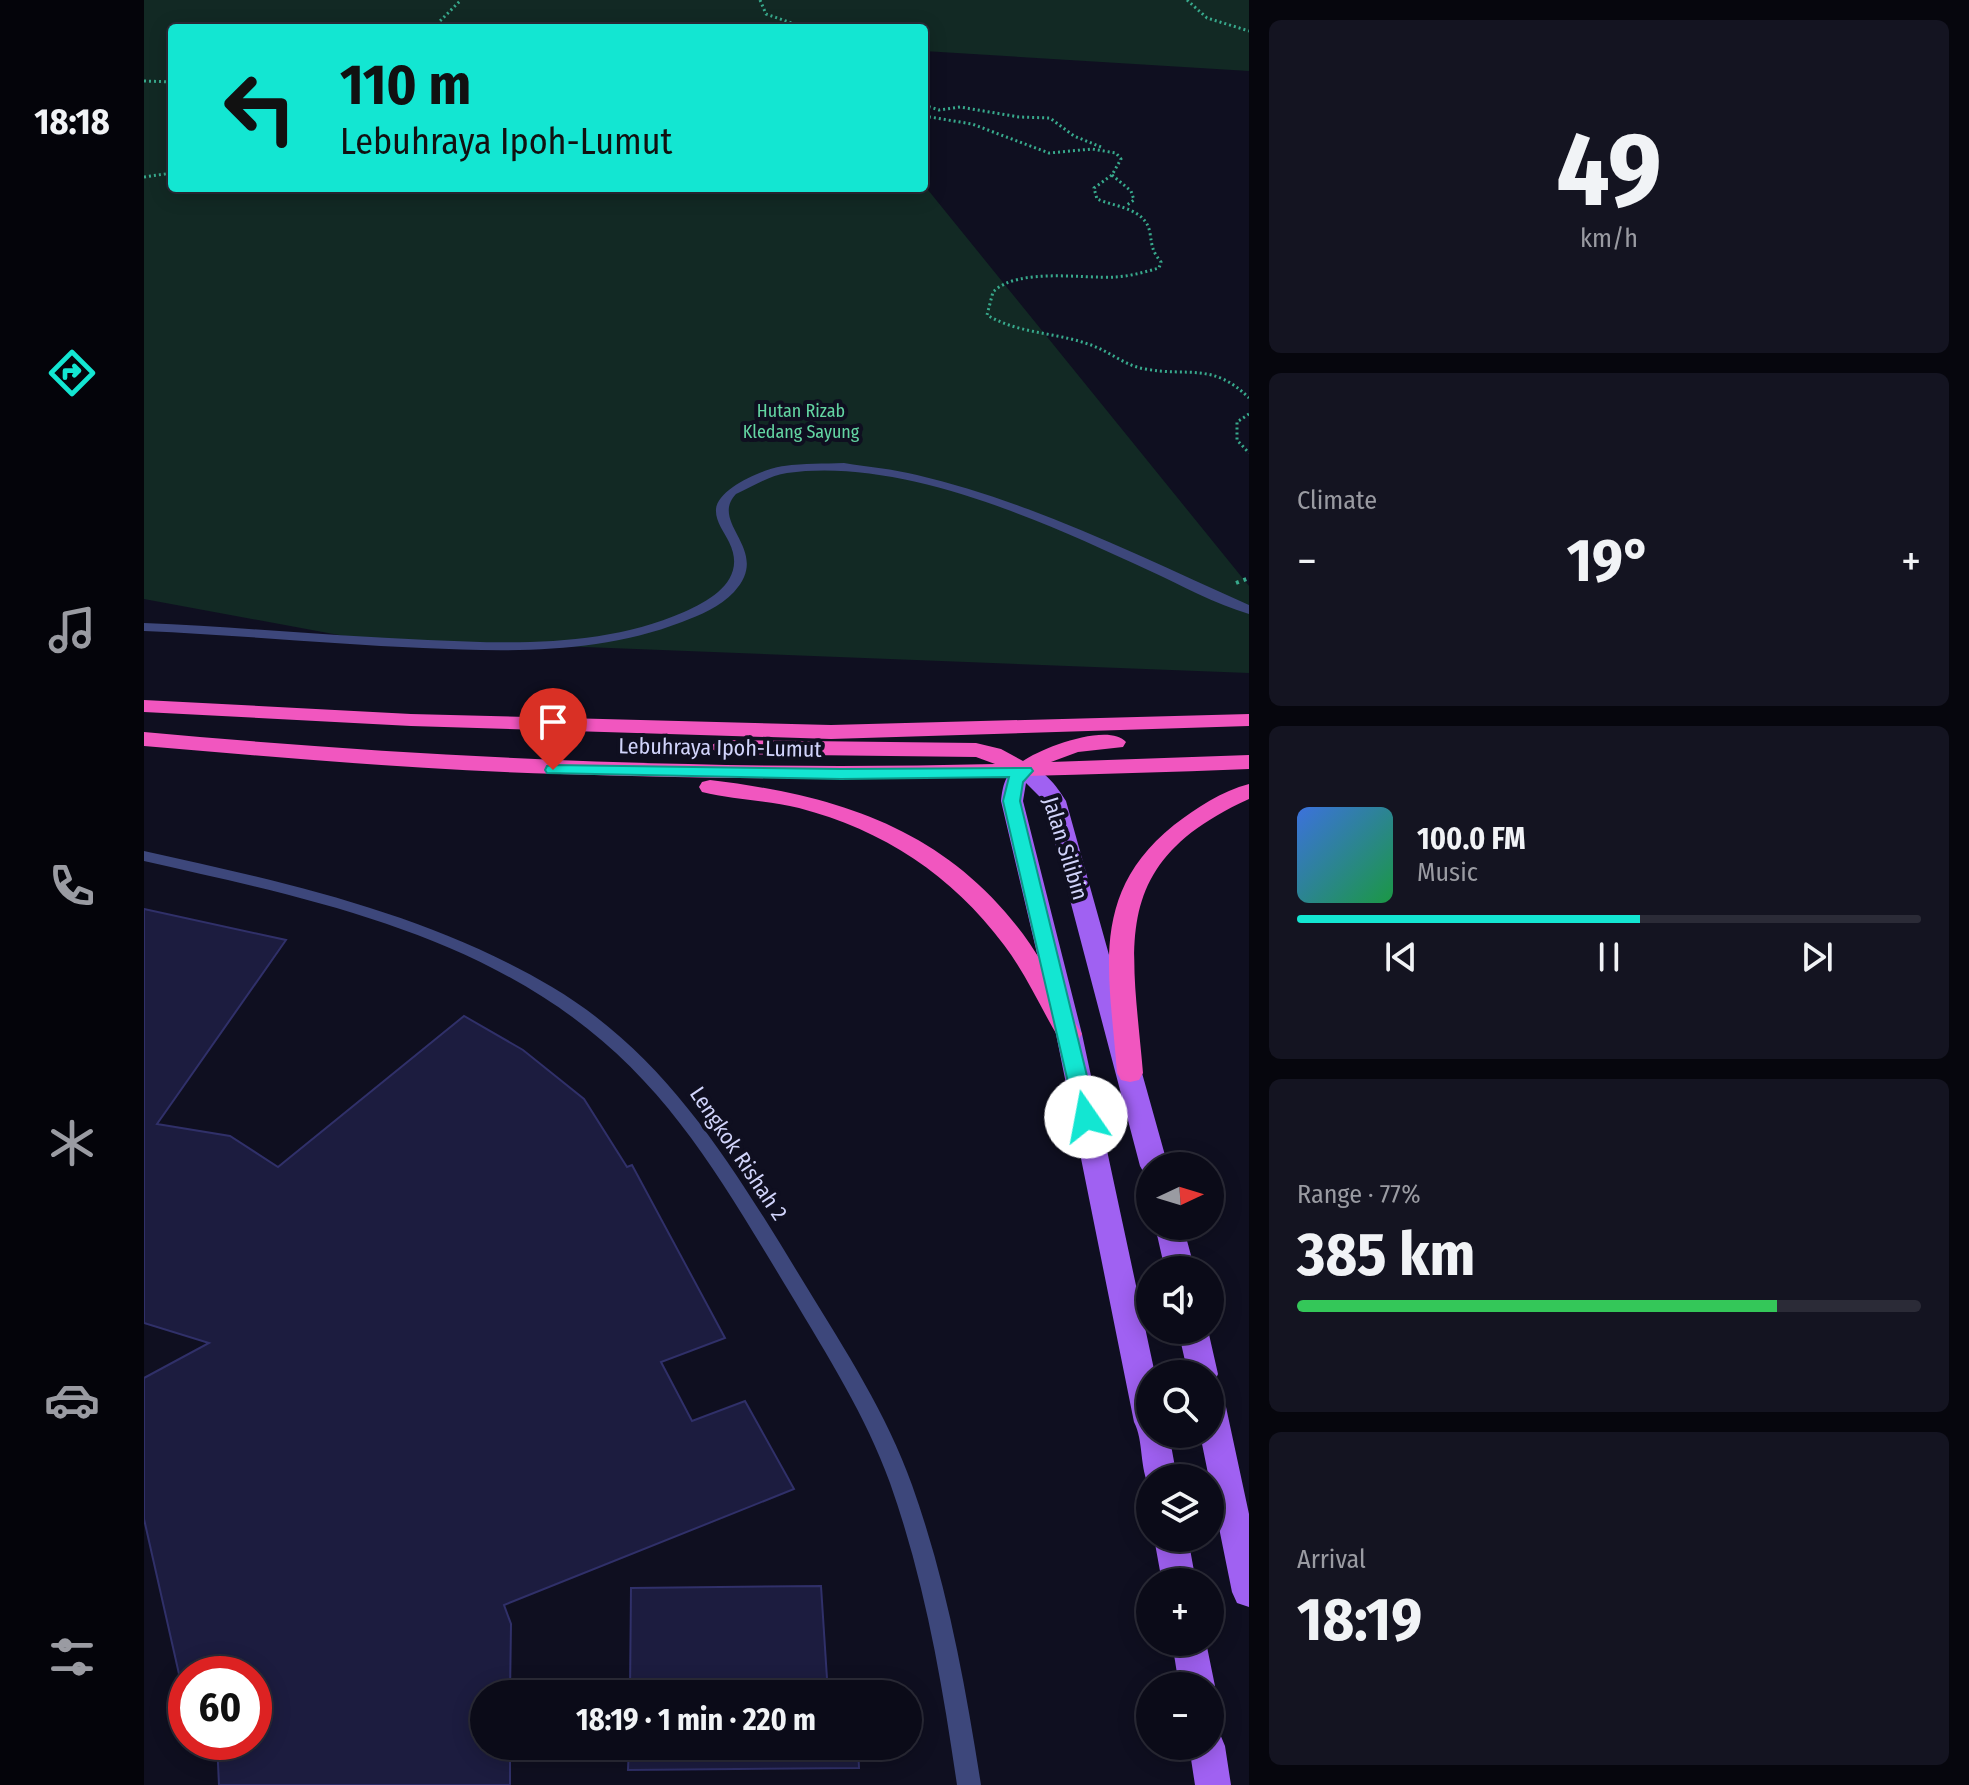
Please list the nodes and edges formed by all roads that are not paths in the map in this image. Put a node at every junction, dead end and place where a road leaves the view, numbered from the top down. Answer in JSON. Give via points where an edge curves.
{"nodes":[{"id":1,"x":1249,"y":610,"type":"edge"},
{"id":2,"x":144,"y":627,"type":"edge"},
{"id":3,"x":144,"y":706,"type":"edge"},
{"id":4,"x":1249,"y":720,"type":"edge"},
{"id":5,"x":1249,"y":736,"type":"edge"},
{"id":6,"x":144,"y":739,"type":"edge"},
{"id":7,"x":1249,"y":762,"type":"edge"},
{"id":8,"x":506,"y":768,"type":"junction"},
{"id":9,"x":1025,"y":771,"type":"junction"},
{"id":10,"x":1249,"y":791,"type":"edge"},
{"id":11,"x":144,"y":856,"type":"edge"},
{"id":12,"x":1069,"y":1034,"type":"junction"},
{"id":13,"x":1130,"y":1073,"type":"junction"},
{"id":14,"x":1150,"y":1152,"type":"edge"},
{"id":15,"x":1137,"y":1360,"type":"edge"},
{"id":16,"x":1219,"y":1448,"type":"edge"},
{"id":17,"x":1249,"y":1592,"type":"edge"},
{"id":18,"x":1209,"y":1760,"type":"edge"},
{"id":19,"x":969,"y":1785,"type":"edge"},
{"id":20,"x":1213,"y":1785,"type":"edge"}],
"edges":[{"from":1,"to":2,"type":"street","via":[[1091,538],[985,497],[857,468],[807,467],[764,473],[728,493],[721,505],[723,520],[740,552],[741,569],[733,587],[659,626],[572,643],[484,646]]},
{"from":3,"to":4,"type":"highway","name":"Lebuhraya Ipoh-Lumut","via":[[831,732]]},
{"from":3,"to":9,"type":"highway","via":[[475,738],[976,750]]},
{"from":5,"to":9,"type":"highway","via":[[1070,746]]},
{"from":6,"to":8,"type":"highway","name":"Lebuhraya Ipoh-Lumut"},
{"from":7,"to":9,"type":"highway","name":"Lebuhraya Ipoh-Lumut"},
{"from":8,"to":9,"type":"highway","name":"Lebuhraya Ipoh-Lumut","via":[[826,774]]},
{"from":8,"to":12,"type":"highway","via":[[780,794],[889,831],[962,881],[990,910]]},
{"from":9,"to":12,"type":"main road","name":"Jalan Silibin","via":[[1015,781],[1012,801]]},
{"from":9,"to":13,"type":"main road","name":"Jalan Silibin","via":[[1055,801]]},
{"from":10,"to":13,"type":"highway","via":[[1180,831],[1139,880],[1125,909]]},
{"from":11,"to":19,"type":"street","name":"Lengkok Rishah 2","via":[[335,904],[444,940],[547,991],[643,1063],[725,1167],[888,1450],[924,1556],[952,1674]]},
{"from":12,"to":15,"type":"main road","name":"Jalan Silibin"},
{"from":13,"to":14,"type":"main road","name":"Jalan Silibin"},
{"from":16,"to":17,"type":"main road"},
{"from":18,"to":20,"type":"main road"}]}
